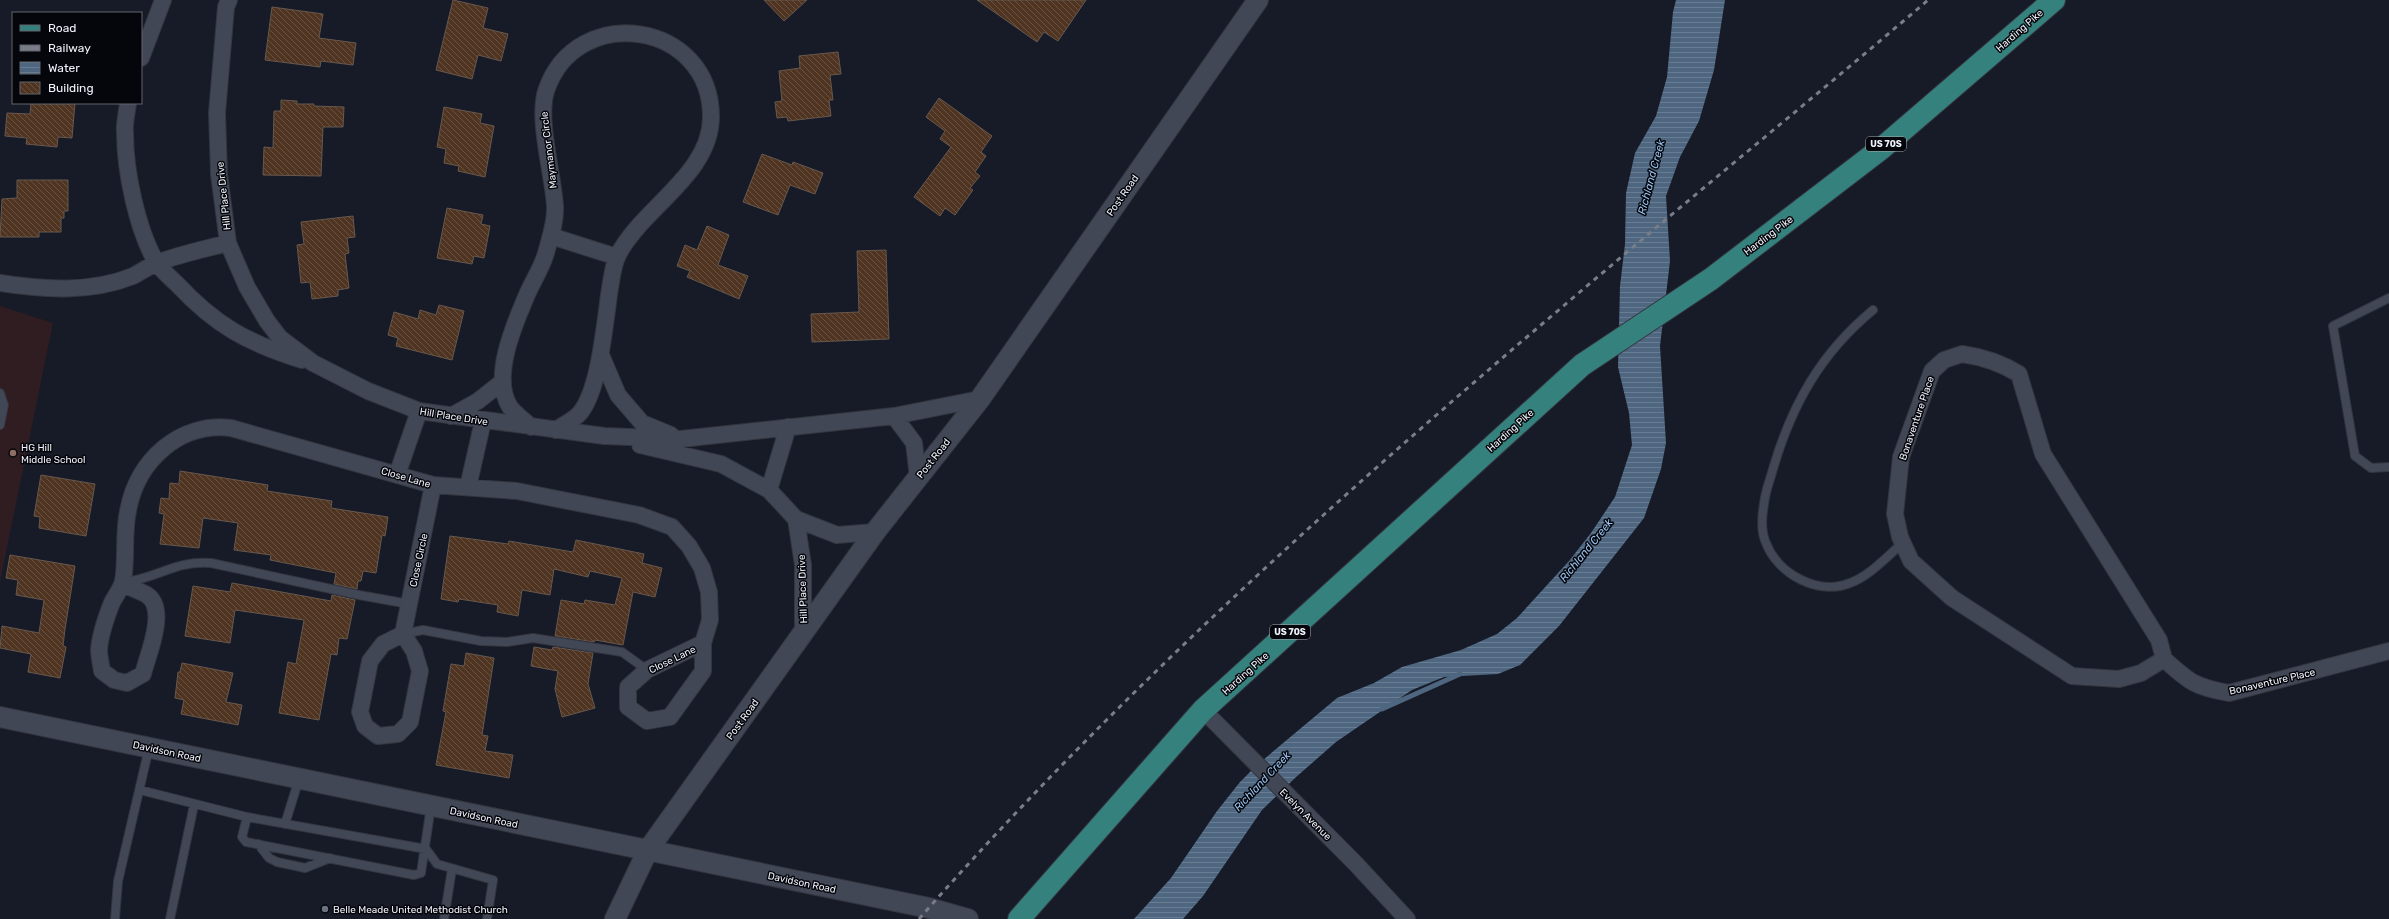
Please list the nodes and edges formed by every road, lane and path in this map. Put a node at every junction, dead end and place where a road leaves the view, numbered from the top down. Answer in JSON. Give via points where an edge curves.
{"nodes":[{"id":1,"x":163,"y":0,"type":"edge"},
{"id":2,"x":229,"y":0,"type":"edge"},
{"id":3,"x":1258,"y":0,"type":"edge"},
{"id":4,"x":2054,"y":0,"type":"edge"},
{"id":5,"x":142,"y":55,"type":"edge"},
{"id":6,"x":128,"y":104,"type":"edge"},
{"id":7,"x":551,"y":236,"type":"junction"},
{"id":8,"x":228,"y":243,"type":"junction"},
{"id":9,"x":617,"y":257,"type":"junction"},
{"id":10,"x":156,"y":263,"type":"junction"},
{"id":11,"x":0,"y":283,"type":"edge"},
{"id":12,"x":2389,"y":298,"type":"edge"},
{"id":13,"x":1873,"y":310,"type":"dead end"},
{"id":14,"x":601,"y":355,"type":"junction"},
{"id":15,"x":313,"y":363,"type":"junction"},
{"id":16,"x":502,"y":382,"type":"junction"},
{"id":17,"x":0,"y":393,"type":"edge"},
{"id":18,"x":980,"y":399,"type":"junction"},
{"id":19,"x":419,"y":411,"type":"junction"},
{"id":20,"x":451,"y":416,"type":"junction"},
{"id":21,"x":894,"y":416,"type":"junction"},
{"id":22,"x":483,"y":421,"type":"junction"},
{"id":23,"x":0,"y":424,"type":"edge"},
{"id":24,"x":531,"y":427,"type":"junction"},
{"id":25,"x":788,"y":427,"type":"junction"},
{"id":26,"x":556,"y":430,"type":"junction"},
{"id":27,"x":604,"y":436,"type":"junction"},
{"id":28,"x":681,"y":439,"type":"junction"},
{"id":29,"x":2389,"y":467,"type":"edge"},
{"id":30,"x":397,"y":475,"type":"junction"},
{"id":31,"x":918,"y":478,"type":"junction"},
{"id":32,"x":433,"y":485,"type":"junction"},
{"id":33,"x":468,"y":487,"type":"junction"},
{"id":34,"x":769,"y":490,"type":"junction"},
{"id":35,"x":796,"y":519,"type":"junction"},
{"id":36,"x":875,"y":532,"type":"junction"},
{"id":37,"x":1903,"y":543,"type":"junction"},
{"id":38,"x":122,"y":582,"type":"junction"},
{"id":39,"x":409,"y":604,"type":"junction"},
{"id":40,"x":403,"y":634,"type":"junction"},
{"id":41,"x":803,"y":635,"type":"junction"},
{"id":42,"x":703,"y":643,"type":"junction"},
{"id":43,"x":2389,"y":651,"type":"edge"},
{"id":44,"x":2164,"y":659,"type":"junction"},
{"id":45,"x":647,"y":670,"type":"junction"},
{"id":46,"x":1203,"y":710,"type":"junction"},
{"id":47,"x":0,"y":717,"type":"edge"},
{"id":48,"x":149,"y":748,"type":"junction"},
{"id":49,"x":299,"y":778,"type":"junction"},
{"id":50,"x":140,"y":790,"type":"junction"},
{"id":51,"x":194,"y":805,"type":"junction"},
{"id":52,"x":431,"y":806,"type":"junction"},
{"id":53,"x":246,"y":817,"type":"junction"},
{"id":54,"x":285,"y":824,"type":"junction"},
{"id":55,"x":258,"y":844,"type":"junction"},
{"id":56,"x":426,"y":849,"type":"junction"},
{"id":57,"x":648,"y":850,"type":"junction"},
{"id":58,"x":330,"y":858,"type":"junction"},
{"id":59,"x":452,"y":868,"type":"junction"},
{"id":60,"x":115,"y":919,"type":"edge"},
{"id":61,"x":170,"y":919,"type":"edge"},
{"id":62,"x":444,"y":919,"type":"edge"},
{"id":63,"x":487,"y":919,"type":"edge"},
{"id":64,"x":615,"y":919,"type":"edge"},
{"id":65,"x":968,"y":919,"type":"edge"},
{"id":66,"x":1019,"y":919,"type":"edge"},
{"id":67,"x":1407,"y":919,"type":"edge"}],
"edges":[{"from":1,"to":5,"type":"street"},
{"from":2,"to":8,"type":"street","name":"Hill Place Drive","via":[[226,7],[217,113],[219,174]]},
{"from":3,"to":18,"type":"street","name":"Post Road"},
{"from":4,"to":46,"type":"main road","name":"Harding Pike","number":"US 70S","via":[[1882,148],[1711,279],[1582,365]]},
{"from":6,"to":10,"type":"street","name":"Hill Place Drive","via":[[124,132],[128,168],[145,235]]},
{"from":7,"to":9,"type":"street"},
{"from":7,"to":9,"type":"street","name":"Maymanor Circle","via":[[555,209],[543,108],[552,78],[574,51],[590,40],[608,34],[649,34],[683,52],[694,64],[707,93],[711,119],[708,139],[692,168],[630,235]]},
{"from":7,"to":16,"type":"street","name":"Maymanor Circle","via":[[544,261],[511,334]]},
{"from":8,"to":10,"type":"street"},
{"from":8,"to":15,"type":"street","name":"Hill Place Drive","via":[[247,287],[267,321],[280,338]]},
{"from":9,"to":14,"type":"street","name":"Maymanor Circle"},
{"from":10,"to":11,"type":"street","via":[[132,276],[103,284],[67,289],[29,288]]},
{"from":10,"to":15,"type":"street","name":"Hill Place Drive","via":[[194,302],[237,335],[277,352]]},
{"from":12,"to":29,"type":"lane","via":[[2333,326],[2355,456],[2371,468]]},
{"from":13,"to":37,"type":"lane","via":[[1839,341],[1799,400],[1784,432],[1764,503],[1763,527],[1766,543],[1778,562],[1796,577],[1814,586],[1834,587],[1850,583]]},
{"from":14,"to":26,"type":"street","name":"Maymanor Circle","via":[[580,413]]},
{"from":14,"to":28,"type":"street","name":"Maymanor Circle","via":[[618,395],[642,423]]},
{"from":15,"to":19,"type":"street","name":"Hill Place Drive","via":[[368,392]]},
{"from":16,"to":20,"type":"street","via":[[478,401]]},
{"from":16,"to":24,"type":"street","name":"Maymanor Circle","via":[[510,407]]},
{"from":17,"to":23,"type":"lane","via":[[4,405]]},
{"from":18,"to":21,"type":"street","name":"Hill Place Drive"},
{"from":18,"to":31,"type":"street","name":"Post Road"},
{"from":19,"to":20,"type":"street","name":"Hill Place Drive"},
{"from":19,"to":30,"type":"street"},
{"from":20,"to":22,"type":"street","name":"Hill Place Drive"},
{"from":21,"to":25,"type":"street","name":"Hill Place Drive"},
{"from":21,"to":31,"type":"street","via":[[914,443]]},
{"from":22,"to":24,"type":"street","name":"Hill Place Drive"},
{"from":22,"to":33,"type":"street"},
{"from":24,"to":26,"type":"street","name":"Hill Place Drive"},
{"from":25,"to":28,"type":"street","name":"Hill Place Drive"},
{"from":25,"to":34,"type":"street"},
{"from":26,"to":27,"type":"street","name":"Hill Place Drive"},
{"from":27,"to":28,"type":"street","name":"Hill Place Drive"},
{"from":27,"to":34,"type":"street","name":"Hill Place Drive","via":[[721,464]]},
{"from":30,"to":32,"type":"street","name":"Close Lane"},
{"from":30,"to":38,"type":"street","name":"Close Lane","via":[[231,428],[215,426],[179,436],[151,461],[138,482],[128,510]]},
{"from":31,"to":36,"type":"street","name":"Post Road"},
{"from":32,"to":33,"type":"street","name":"Close Lane"},
{"from":32,"to":39,"type":"street","name":"Close Circle"},
{"from":33,"to":42,"type":"street","name":"Close Lane","via":[[517,491],[600,506],[639,515],[672,527],[689,546],[706,580],[710,620]]},
{"from":34,"to":35,"type":"street","name":"Hill Place Drive"},
{"from":35,"to":36,"type":"street","name":"Hill Place Drive","via":[[836,535]]},
{"from":35,"to":41,"type":"street","name":"Hill Place Drive","via":[[803,565]]},
{"from":36,"to":41,"type":"street","name":"Post Road"},
{"from":37,"to":44,"type":"street","name":"Bonaventure Place","via":[[1911,561],[1952,598],[2072,676],[2119,678],[2141,673]]},
{"from":37,"to":44,"type":"street","name":"Bonaventure Place","via":[[1895,514],[1901,457],[1932,371],[1944,360],[1962,354],[1982,357],[2005,366],[2019,374],[2043,454],[2159,640]]},
{"from":38,"to":38,"type":"street","name":"Close Lane","via":[[111,604],[99,650],[102,671],[114,680],[127,684],[143,674],[157,619],[155,603],[147,595]]},
{"from":38,"to":39,"type":"lane","via":[[142,580],[166,568],[199,562]]},
{"from":39,"to":40,"type":"street","name":"Close Circle"},
{"from":40,"to":40,"type":"street","via":[[383,644],[370,661],[360,712],[365,726],[378,736],[398,734],[410,722],[420,671],[414,651]]},
{"from":40,"to":45,"type":"lane","via":[[423,630],[481,641],[507,642],[533,638],[622,652]]},
{"from":41,"to":57,"type":"street","name":"Post Road"},
{"from":42,"to":45,"type":"street","name":"Close Lane"},
{"from":42,"to":45,"type":"street","name":"Close Lane","via":[[703,671],[670,717],[647,721],[628,707],[628,687]]},
{"from":43,"to":44,"type":"street","name":"Bonaventure Place","via":[[2229,693],[2209,690],[2189,682]]},
{"from":46,"to":66,"type":"main road","name":"Harding Pike","number":"US 70S"},
{"from":46,"to":67,"type":"street","name":"Evelyn Avenue"},
{"from":47,"to":48,"type":"street","name":"Davidson Road"},
{"from":48,"to":49,"type":"street","name":"Davidson Road"},
{"from":48,"to":50,"type":"lane"},
{"from":49,"to":52,"type":"street","name":"Davidson Road"},
{"from":49,"to":54,"type":"lane"},
{"from":50,"to":51,"type":"lane"},
{"from":50,"to":60,"type":"lane","via":[[118,881]]},
{"from":51,"to":53,"type":"lane"},
{"from":51,"to":61,"type":"lane"},
{"from":52,"to":56,"type":"lane"},
{"from":52,"to":57,"type":"street","name":"Davidson Road"},
{"from":53,"to":54,"type":"lane"},
{"from":53,"to":55,"type":"lane","via":[[241,834],[243,840]]},
{"from":54,"to":56,"type":"lane"},
{"from":55,"to":58,"type":"lane"},
{"from":55,"to":58,"type":"lane","via":[[269,858],[305,868]]},
{"from":56,"to":58,"type":"lane","via":[[421,873],[414,876]]},
{"from":56,"to":59,"type":"lane","via":[[437,864]]},
{"from":57,"to":64,"type":"street","name":"Post Road"},
{"from":57,"to":65,"type":"street","name":"Davidson Road","via":[[929,908]]},
{"from":59,"to":62,"type":"lane"},
{"from":59,"to":63,"type":"lane","via":[[493,880]]}]}
